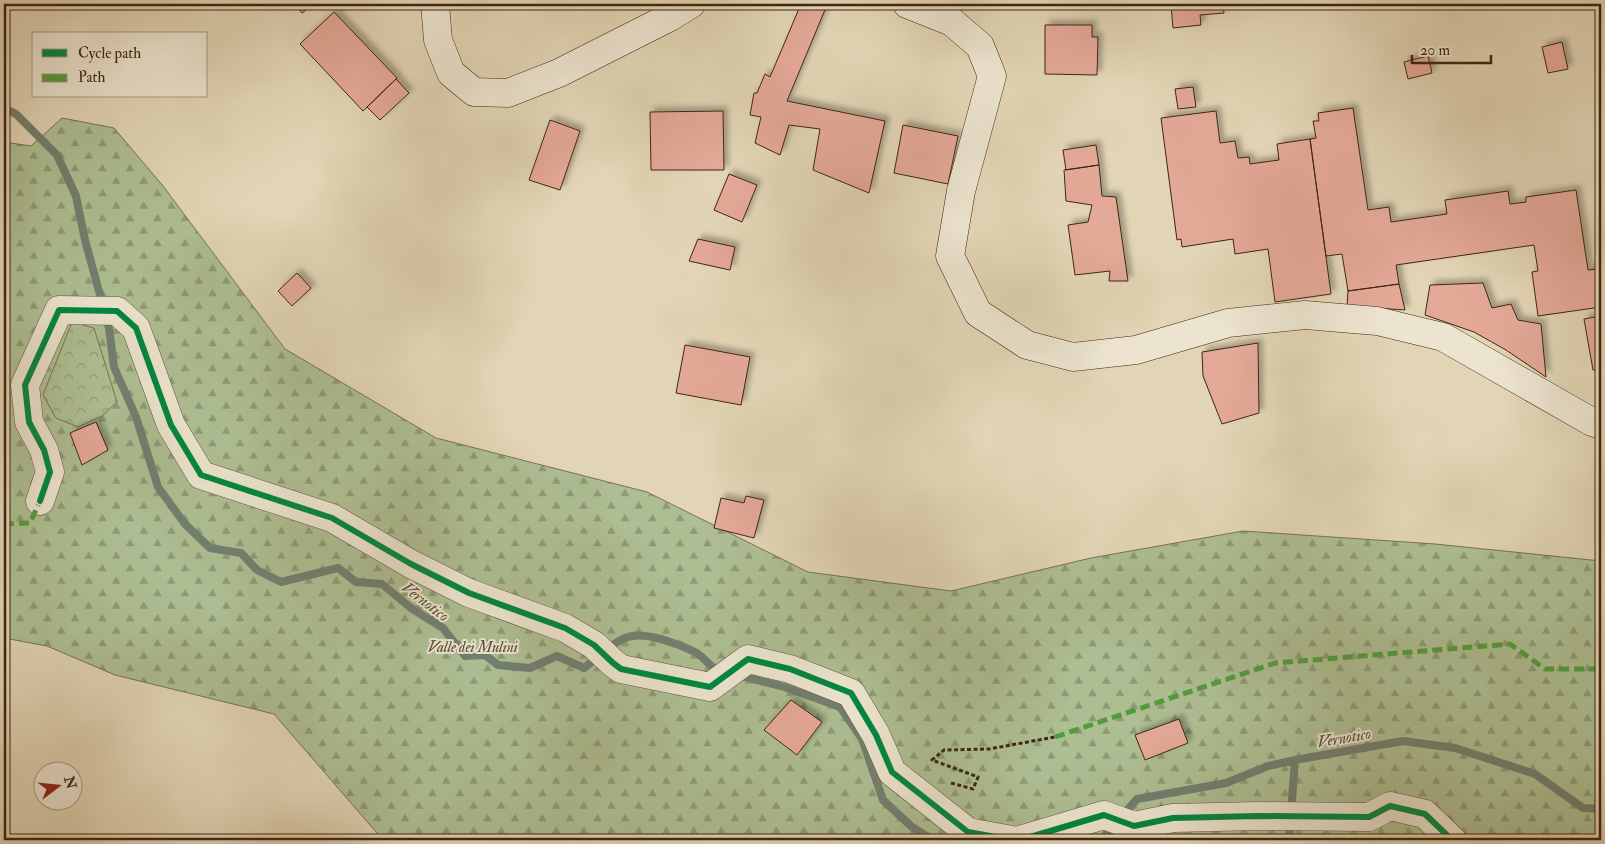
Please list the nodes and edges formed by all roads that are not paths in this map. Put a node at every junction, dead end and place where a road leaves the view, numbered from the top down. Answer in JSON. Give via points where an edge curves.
{"nodes":[{"id":1,"x":435,"y":4,"type":"edge"},
{"id":2,"x":691,"y":4,"type":"edge"},
{"id":3,"x":907,"y":4,"type":"edge"},
{"id":4,"x":1601,"y":425,"type":"edge"},
{"id":5,"x":40,"y":501,"type":"dead end"},
{"id":6,"x":1012,"y":840,"type":"edge"},
{"id":7,"x":1020,"y":840,"type":"edge"},
{"id":8,"x":1452,"y":840,"type":"edge"}],
"edges":[{"from":1,"to":2,"type":"street","via":[[438,40],[451,74],[474,92],[508,93],[559,73]]},
{"from":3,"to":4,"type":"street","via":[[952,22],[980,46],[992,76],[962,191],[950,256],[978,313],[1027,345],[1073,357],[1136,350],[1228,323],[1305,315],[1377,321],[1443,337]]},
{"from":5,"to":6,"type":"street","via":[[50,472],[44,450],[29,422],[25,385],[59,310],[104,310],[136,328],[172,425],[201,475],[332,518],[410,564],[469,593],[565,628],[621,669],[710,687],[748,659],[790,669],[852,693],[892,772],[968,832]]},
{"from":7,"to":8,"type":"street","via":[[1104,815],[1134,826],[1173,818],[1369,817],[1390,806],[1425,814]]}]}
